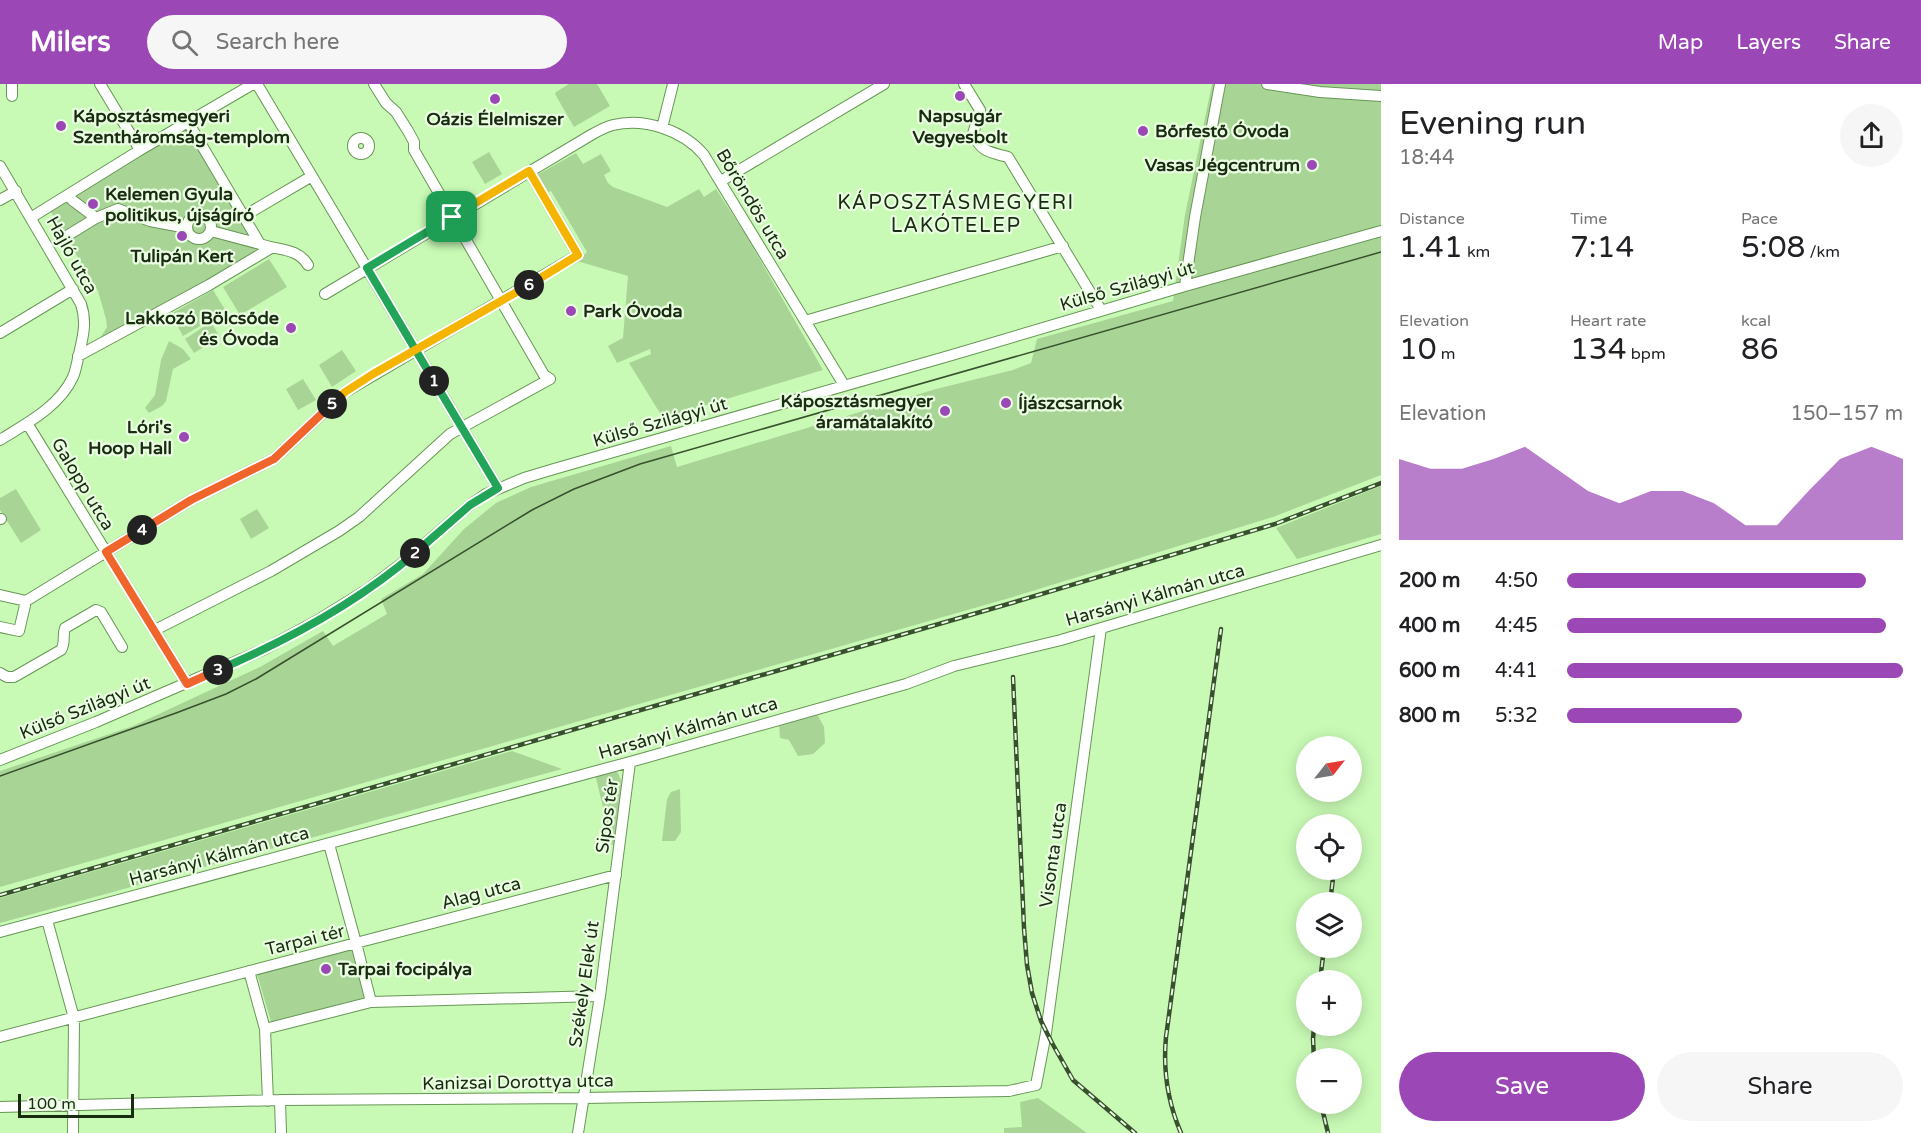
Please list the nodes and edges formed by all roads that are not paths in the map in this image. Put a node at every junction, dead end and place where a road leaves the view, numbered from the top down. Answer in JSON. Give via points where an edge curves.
{"nodes":[{"id":1,"x":100,"y":84,"type":"edge"},
{"id":2,"x":255,"y":84,"type":"edge"},
{"id":3,"x":374,"y":84,"type":"edge"},
{"id":4,"x":673,"y":84,"type":"edge"},
{"id":5,"x":884,"y":84,"type":"edge"},
{"id":6,"x":1220,"y":84,"type":"edge"},
{"id":7,"x":1267,"y":84,"type":"edge"},
{"id":8,"x":966,"y":88,"type":"edge"},
{"id":9,"x":1381,"y":96,"type":"edge"},
{"id":10,"x":188,"y":122,"type":"junction"},
{"id":11,"x":662,"y":128,"type":"junction"},
{"id":12,"x":140,"y":150,"type":"junction"},
{"id":13,"x":0,"y":166,"type":"edge"},
{"id":14,"x":529,"y":171,"type":"junction"},
{"id":15,"x":312,"y":176,"type":"junction"},
{"id":16,"x":721,"y":181,"type":"junction"},
{"id":17,"x":16,"y":191,"type":"junction"},
{"id":18,"x":69,"y":195,"type":"junction"},
{"id":19,"x":0,"y":200,"type":"edge"},
{"id":20,"x":244,"y":216,"type":"junction"},
{"id":21,"x":32,"y":217,"type":"junction"},
{"id":22,"x":452,"y":217,"type":"junction"},
{"id":23,"x":96,"y":218,"type":"junction"},
{"id":24,"x":187,"y":228,"type":"junction"},
{"id":25,"x":211,"y":231,"type":"junction"},
{"id":26,"x":1381,"y":231,"type":"edge"},
{"id":27,"x":65,"y":237,"type":"dead end"},
{"id":28,"x":266,"y":246,"type":"junction"},
{"id":29,"x":1063,"y":246,"type":"junction"},
{"id":30,"x":308,"y":265,"type":"dead end"},
{"id":31,"x":367,"y":268,"type":"junction"},
{"id":32,"x":1185,"y":286,"type":"junction"},
{"id":33,"x":73,"y":290,"type":"junction"},
{"id":34,"x":325,"y":294,"type":"dead end"},
{"id":35,"x":500,"y":301,"type":"junction"},
{"id":36,"x":1101,"y":310,"type":"junction"},
{"id":37,"x":805,"y":321,"type":"junction"},
{"id":38,"x":0,"y":333,"type":"edge"},
{"id":39,"x":416,"y":350,"type":"junction"},
{"id":40,"x":78,"y":356,"type":"junction"},
{"id":41,"x":844,"y":385,"type":"junction"},
{"id":42,"x":27,"y":423,"type":"junction"},
{"id":43,"x":462,"y":428,"type":"junction"},
{"id":44,"x":0,"y":440,"type":"edge"},
{"id":45,"x":498,"y":488,"type":"junction"},
{"id":46,"x":1381,"y":545,"type":"edge"},
{"id":47,"x":106,"y":552,"type":"junction"},
{"id":48,"x":0,"y":595,"type":"edge"},
{"id":49,"x":27,"y":601,"type":"junction"},
{"id":50,"x":0,"y":627,"type":"edge"},
{"id":51,"x":1101,"y":628,"type":"junction"},
{"id":52,"x":155,"y":630,"type":"junction"},
{"id":53,"x":122,"y":647,"type":"dead end"},
{"id":54,"x":0,"y":672,"type":"edge"},
{"id":55,"x":187,"y":684,"type":"junction"},
{"id":56,"x":0,"y":760,"type":"edge"},
{"id":57,"x":630,"y":762,"type":"junction"},
{"id":58,"x":329,"y":844,"type":"junction"},
{"id":59,"x":616,"y":875,"type":"junction"},
{"id":60,"x":47,"y":920,"type":"junction"},
{"id":61,"x":0,"y":932,"type":"edge"},
{"id":62,"x":356,"y":943,"type":"junction"},
{"id":63,"x":249,"y":971,"type":"junction"},
{"id":64,"x":600,"y":996,"type":"junction"},
{"id":65,"x":371,"y":1002,"type":"junction"},
{"id":66,"x":74,"y":1018,"type":"junction"},
{"id":67,"x":265,"y":1029,"type":"junction"},
{"id":68,"x":0,"y":1037,"type":"edge"},
{"id":69,"x":1036,"y":1085,"type":"joint"},
{"id":70,"x":583,"y":1098,"type":"junction"},
{"id":71,"x":280,"y":1100,"type":"junction"},
{"id":72,"x":268,"y":1101,"type":"junction"},
{"id":73,"x":74,"y":1106,"type":"junction"},
{"id":74,"x":0,"y":1107,"type":"edge"},
{"id":75,"x":74,"y":1133,"type":"edge"},
{"id":76,"x":281,"y":1133,"type":"edge"},
{"id":77,"x":578,"y":1133,"type":"edge"}],
"edges":[{"from":1,"to":12,"type":"street"},
{"from":2,"to":10,"type":"street"},
{"from":2,"to":15,"type":"street"},
{"from":3,"to":22,"type":"street","via":[[414,142],[414,150]]},
{"from":4,"to":11,"type":"street"},
{"from":5,"to":16,"type":"street"},
{"from":6,"to":32,"type":"street"},
{"from":7,"to":9,"type":"street"},
{"from":8,"to":29,"type":"street","via":[[980,110],[973,134],[977,142],[982,150],[1008,157]]},
{"from":10,"to":12,"type":"street"},
{"from":10,"to":20,"type":"street"},
{"from":11,"to":14,"type":"street","name":"Bőröndös utca","via":[[636,123],[603,128]]},
{"from":11,"to":16,"type":"street","name":"Bőröndös utca","via":[[680,134],[698,147]]},
{"from":12,"to":18,"type":"street"},
{"from":13,"to":17,"type":"street","name":"Hajló utca"},
{"from":14,"to":22,"type":"street","name":"Bőröndös utca"},
{"from":14,"to":35,"type":"street","via":[[578,255]]},
{"from":15,"to":20,"type":"street"},
{"from":15,"to":31,"type":"street"},
{"from":16,"to":37,"type":"street","name":"Bőröndös utca"},
{"from":17,"to":19,"type":"street"},
{"from":17,"to":21,"type":"street","name":"Hajló utca"},
{"from":18,"to":21,"type":"street"},
{"from":18,"to":23,"type":"street"},
{"from":20,"to":28,"type":"street"},
{"from":21,"to":33,"type":"street","name":"Hajló utca"},
{"from":22,"to":31,"type":"street","name":"Bőröndös utca"},
{"from":22,"to":35,"type":"street"},
{"from":23,"to":24,"type":"street","via":[[117,209]]},
{"from":23,"to":27,"type":"street"},
{"from":24,"to":25,"type":"street","via":[[198,239]]},
{"from":24,"to":25,"type":"street","via":[[189,220],[200,214],[208,217]]},
{"from":25,"to":28,"type":"street"},
{"from":26,"to":32,"type":"street","name":"Külső Szilágyi út"},
{"from":28,"to":30,"type":"street","via":[[296,252]]},
{"from":28,"to":40,"type":"street","via":[[208,285]]},
{"from":29,"to":36,"type":"street"},
{"from":29,"to":37,"type":"street"},
{"from":31,"to":34,"type":"street","name":"Bőröndös utca"},
{"from":31,"to":39,"type":"street"},
{"from":32,"to":36,"type":"street","name":"Külső Szilágyi út"},
{"from":33,"to":38,"type":"street"},
{"from":33,"to":40,"type":"street","name":"Hajló utca","via":[[84,314],[85,329]]},
{"from":35,"to":39,"type":"street"},
{"from":35,"to":43,"type":"street","via":[[550,379]]},
{"from":36,"to":41,"type":"street","name":"Külső Szilágyi út"},
{"from":37,"to":41,"type":"street","name":"Bőröndös utca"},
{"from":39,"to":43,"type":"street"},
{"from":39,"to":47,"type":"street","via":[[345,392],[268,463],[191,500]]},
{"from":40,"to":42,"type":"street","name":"Hajló utca","via":[[74,375],[62,395]]},
{"from":41,"to":45,"type":"street","name":"Külső Szilágyi út"},
{"from":42,"to":44,"type":"street","name":"Hajló utca"},
{"from":42,"to":47,"type":"street","name":"Galopp utca"},
{"from":43,"to":45,"type":"street"},
{"from":43,"to":52,"type":"street","via":[[450,434],[339,531],[271,571]]},
{"from":45,"to":55,"type":"street","name":"Külső Szilágyi út","via":[[470,505],[386,577],[318,621]]},
{"from":46,"to":51,"type":"street","name":"Harsányi Kálmán utca"},
{"from":47,"to":49,"type":"street"},
{"from":47,"to":52,"type":"street","name":"Galopp utca"},
{"from":48,"to":49,"type":"street"},
{"from":49,"to":50,"type":"street","via":[[19,632]]},
{"from":51,"to":57,"type":"street","name":"Harsányi Kálmán utca","via":[[954,666],[906,684]]},
{"from":51,"to":69,"type":"street","name":"Visonta utca"},
{"from":52,"to":55,"type":"street","name":"Galopp utca"},
{"from":53,"to":54,"type":"street","via":[[96,610],[65,628],[61,650],[14,677]]},
{"from":55,"to":56,"type":"street","name":"Külső Szilágyi út"},
{"from":57,"to":58,"type":"street","name":"Harsányi Kálmán utca"},
{"from":57,"to":59,"type":"street","name":"Sipos tér"},
{"from":58,"to":60,"type":"street","name":"Harsányi Kálmán utca"},
{"from":58,"to":62,"type":"street"},
{"from":59,"to":62,"type":"street","name":"Alag utca"},
{"from":59,"to":64,"type":"street","name":"Székely Elek út"},
{"from":60,"to":61,"type":"street","name":"Harsányi Kálmán utca"},
{"from":60,"to":66,"type":"street"},
{"from":62,"to":63,"type":"street","name":"Tarpai tér"},
{"from":62,"to":65,"type":"street","name":"Tarpai tér"},
{"from":63,"to":66,"type":"street"},
{"from":63,"to":67,"type":"street","name":"Tarpai tér"},
{"from":64,"to":65,"type":"street"},
{"from":64,"to":70,"type":"street","name":"Székely Elek út"},
{"from":65,"to":67,"type":"street"},
{"from":66,"to":68,"type":"street"},
{"from":66,"to":73,"type":"street"},
{"from":67,"to":72,"type":"street","name":"Tarpai tér"},
{"from":69,"to":70,"type":"street","name":"Kanizsai Dorottya utca","via":[[1009,1091]]},
{"from":70,"to":71,"type":"street","name":"Kanizsai Dorottya utca"},
{"from":70,"to":77,"type":"street","name":"Székely Elek út"},
{"from":71,"to":72,"type":"street","name":"Kanizsai Dorottya utca"},
{"from":71,"to":76,"type":"street"},
{"from":72,"to":73,"type":"street","name":"Kanizsai Dorottya utca"},
{"from":73,"to":74,"type":"street","name":"Kanizsai Dorottya utca"},
{"from":73,"to":75,"type":"street"}]}
